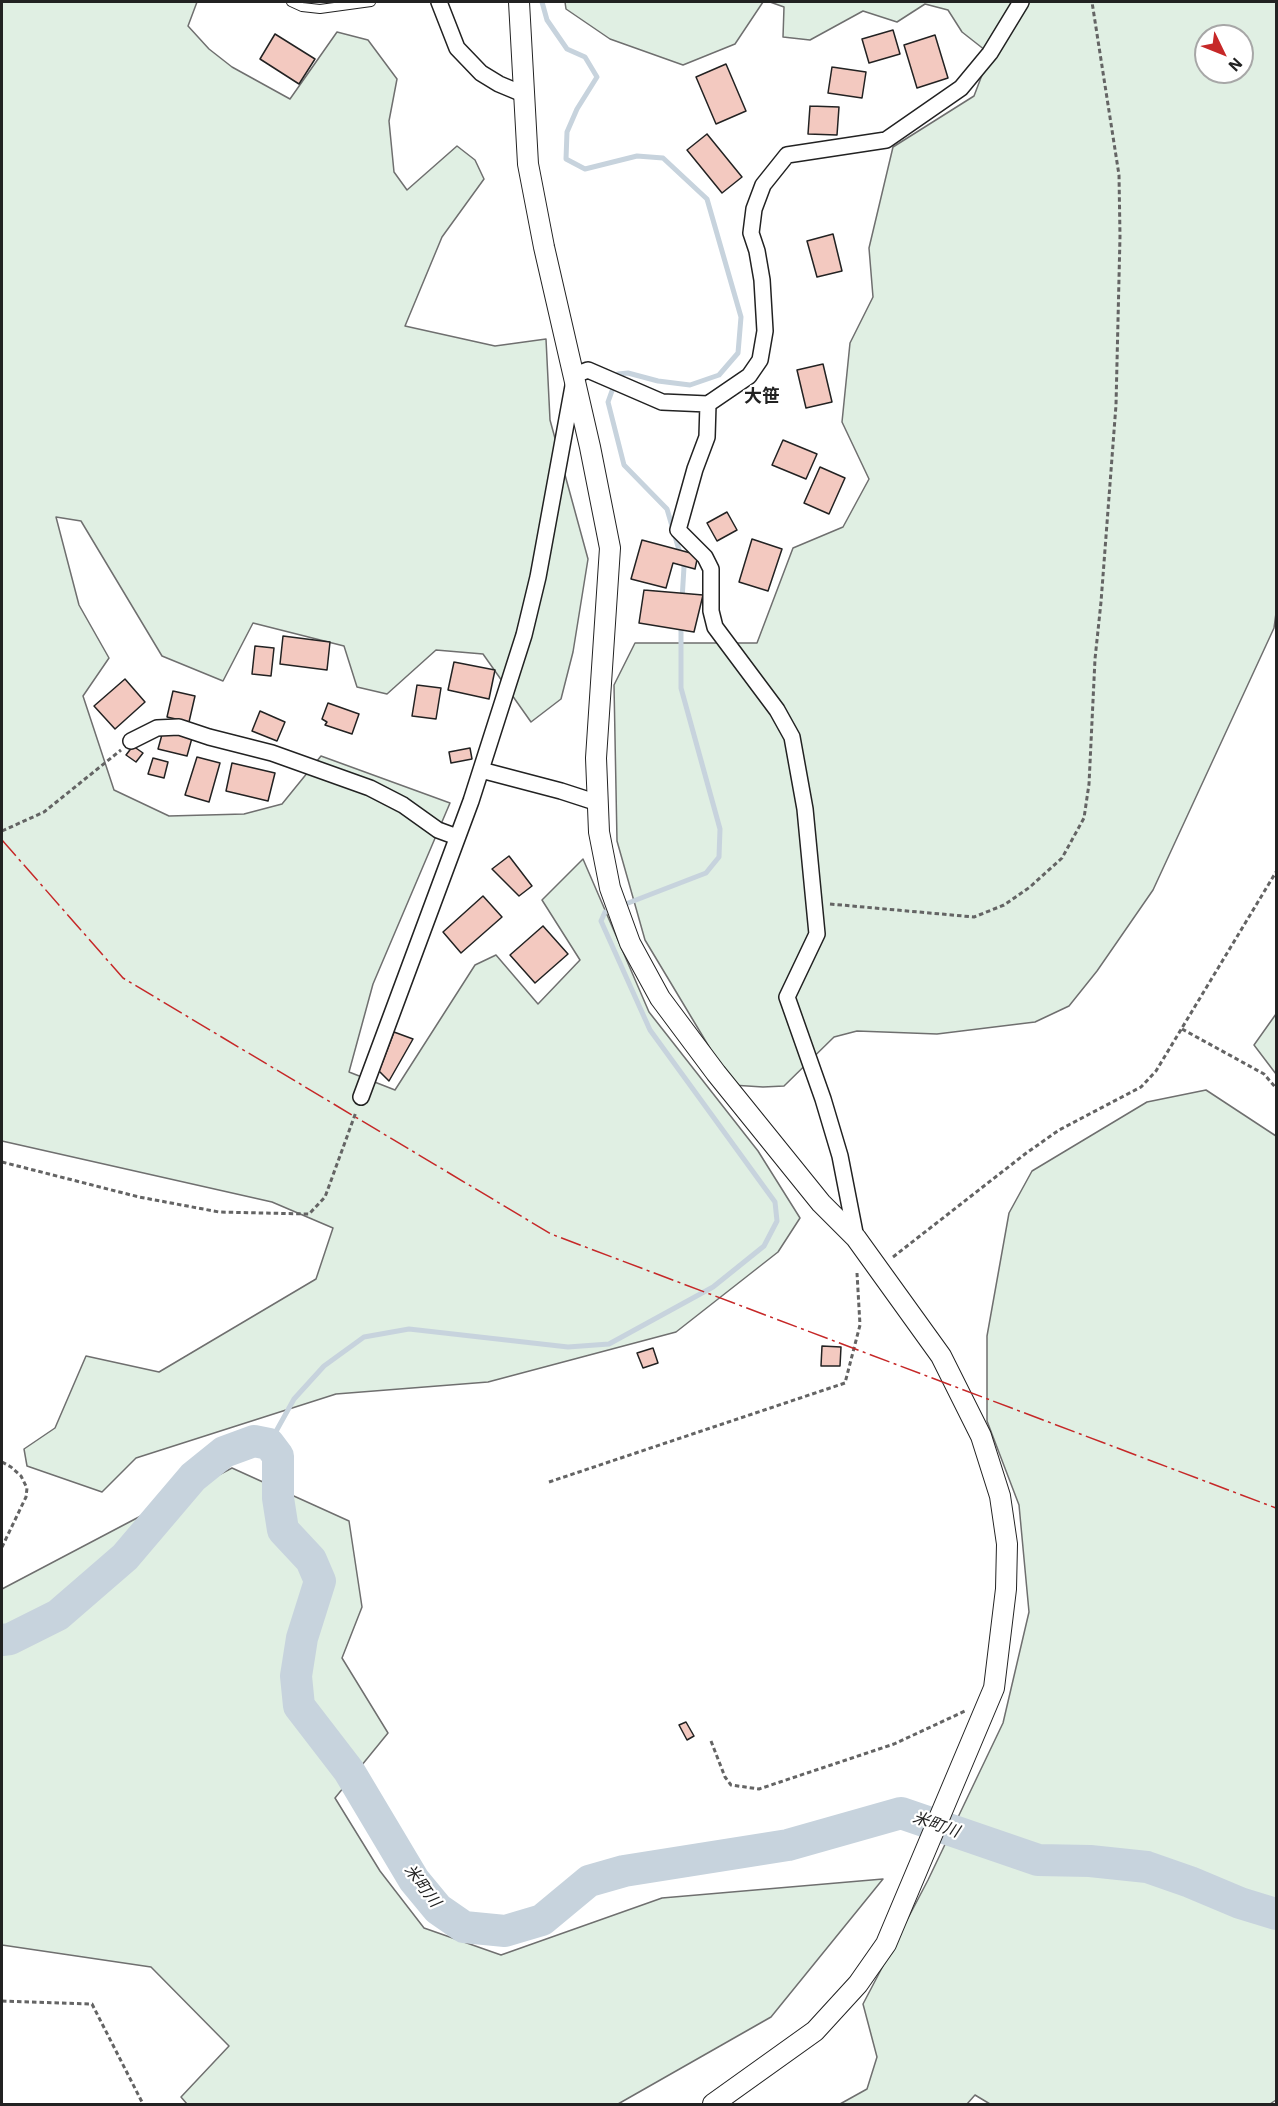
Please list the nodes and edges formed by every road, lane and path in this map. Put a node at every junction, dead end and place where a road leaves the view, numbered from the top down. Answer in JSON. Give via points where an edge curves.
{"nodes":[{"id":1,"x":291,"y":2,"type":"edge"},
{"id":2,"x":371,"y":2,"type":"edge"},
{"id":3,"x":439,"y":2,"type":"edge"},
{"id":4,"x":519,"y":2,"type":"edge"},
{"id":5,"x":1022,"y":2,"type":"edge"},
{"id":6,"x":1092,"y":2,"type":"edge"},
{"id":7,"x":523,"y":94,"type":"junction"},
{"id":8,"x":582,"y":372,"type":"junction"},
{"id":9,"x":708,"y":404,"type":"junction"},
{"id":10,"x":131,"y":741,"type":"joint"},
{"id":11,"x":482,"y":770,"type":"junction"},
{"id":12,"x":598,"y":803,"type":"junction"},
{"id":13,"x":2,"y":831,"type":"edge"},
{"id":14,"x":457,"y":837,"type":"junction"},
{"id":15,"x":1276,"y":872,"type":"edge"},
{"id":16,"x":813,"y":902,"type":"junction"},
{"id":17,"x":1181,"y":1029,"type":"junction"},
{"id":18,"x":1276,"y":1088,"type":"edge"},
{"id":19,"x":361,"y":1097,"type":"joint"},
{"id":20,"x":2,"y":1162,"type":"edge"},
{"id":21,"x":855,"y":1238,"type":"junction"},
{"id":22,"x":878,"y":1269,"type":"junction"},
{"id":23,"x":857,"y":1270,"type":"dead end"},
{"id":24,"x":2,"y":1462,"type":"edge"},
{"id":25,"x":549,"y":1482,"type":"dead end"},
{"id":26,"x":2,"y":1547,"type":"edge"},
{"id":27,"x":988,"y":1702,"type":"junction"},
{"id":28,"x":711,"y":1741,"type":"dead end"},
{"id":29,"x":2,"y":2001,"type":"edge"},
{"id":30,"x":143,"y":2104,"type":"edge"},
{"id":31,"x":713,"y":2104,"type":"edge"}],
"edges":[{"from":1,"to":2,"type":"lane","via":[[320,9]]},
{"from":3,"to":7,"type":"street","via":[[457,48],[481,73]]},
{"from":4,"to":7,"type":"street"},
{"from":5,"to":9,"type":"street","via":[[990,53],[961,88],[886,140],[787,155],[763,185],[754,209],[752,233],[762,280],[765,331],[760,360],[749,376]]},
{"from":6,"to":16,"type":"path","via":[[1119,176],[1120,236],[1116,405],[1084,818],[1062,858],[1030,887],[1005,905],[974,917]]},
{"from":7,"to":8,"type":"street","via":[[528,164],[544,247]]},
{"from":8,"to":9,"type":"street","via":[[662,402]]},
{"from":8,"to":11,"type":"street","via":[[536,588]]},
{"from":8,"to":12,"type":"street","via":[[610,548],[596,758]]},
{"from":9,"to":16,"type":"street","via":[[707,438],[678,530],[705,557],[711,569],[715,627],[777,710],[792,737],[805,809]]},
{"from":10,"to":13,"type":"path","via":[[44,812]]},
{"from":10,"to":14,"type":"street","via":[[157,728],[179,727],[272,753],[370,788],[438,830]]},
{"from":11,"to":12,"type":"street"},
{"from":11,"to":14,"type":"street"},
{"from":12,"to":21,"type":"street","via":[[599,832],[610,888],[630,943],[660,998],[821,1203]]},
{"from":14,"to":19,"type":"street"},
{"from":15,"to":17,"type":"path"},
{"from":16,"to":21,"type":"street","via":[[817,934],[787,997],[840,1156]]},
{"from":17,"to":18,"type":"path","via":[[1264,1074]]},
{"from":17,"to":22,"type":"path","via":[[1156,1071],[1141,1087],[1059,1130]]},
{"from":19,"to":20,"type":"path","via":[[325,1197],[309,1214],[219,1212],[139,1197]]},
{"from":21,"to":22,"type":"street"},
{"from":22,"to":27,"type":"street","via":[[940,1356],[981,1436],[1000,1497],[1007,1544],[1006,1589],[994,1688]]},
{"from":23,"to":25,"type":"path","via":[[860,1325],[845,1383]]},
{"from":24,"to":26,"type":"path","via":[[21,1476],[27,1488]]},
{"from":27,"to":28,"type":"path","via":[[894,1744],[759,1790],[731,1785]]},
{"from":27,"to":31,"type":"street","via":[[886,1944],[858,1984],[815,2031]]},
{"from":29,"to":30,"type":"path","via":[[92,2004]]}]}
